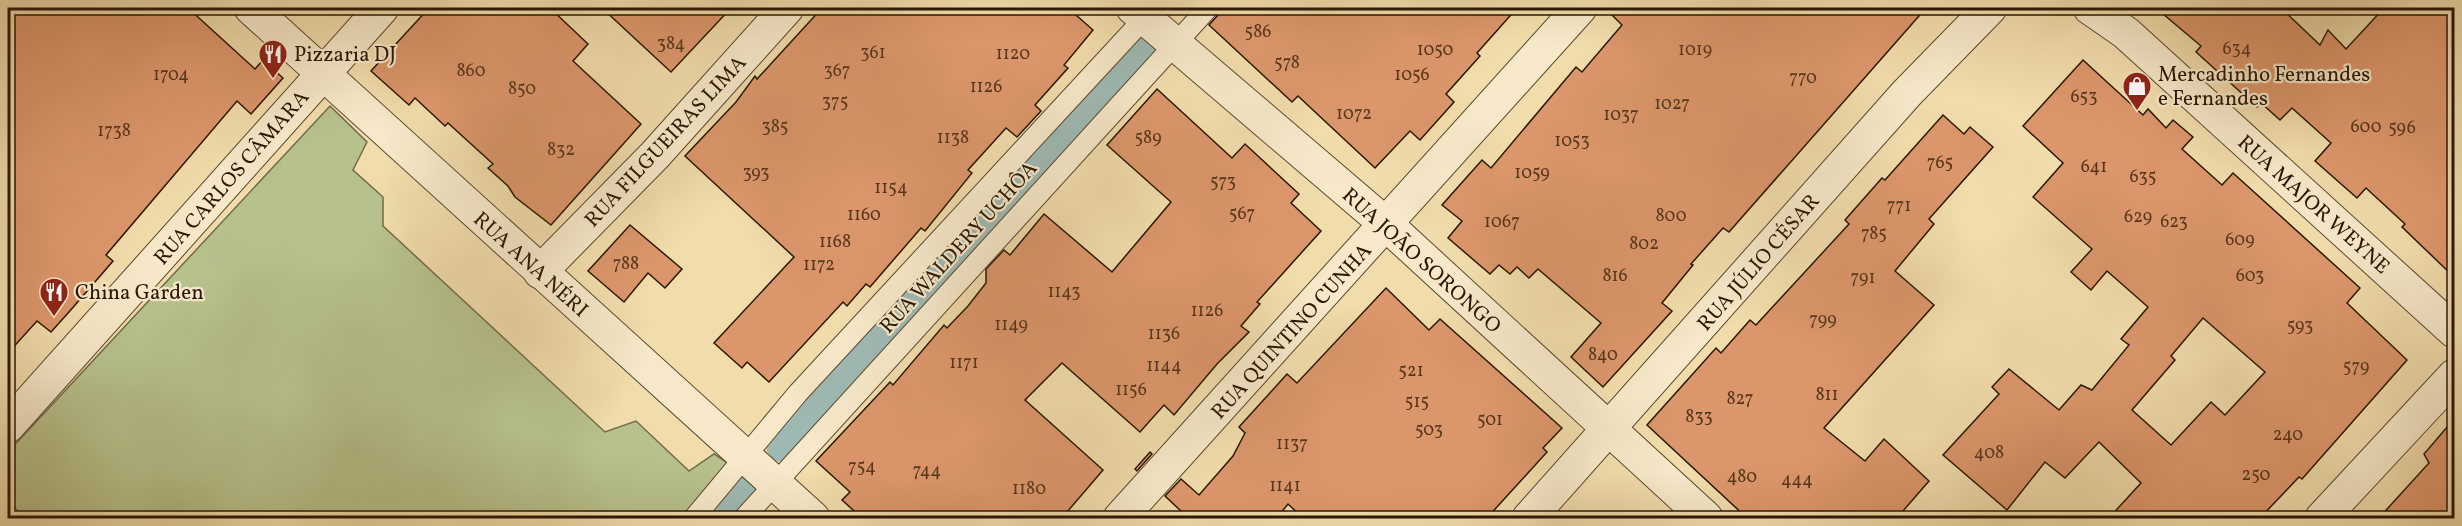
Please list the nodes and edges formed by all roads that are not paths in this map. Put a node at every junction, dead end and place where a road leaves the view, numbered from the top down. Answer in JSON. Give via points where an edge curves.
{"nodes":[{"id":1,"x":251,"y":8,"type":"edge"},
{"id":2,"x":382,"y":8,"type":"edge"},
{"id":3,"x":787,"y":8,"type":"edge"},
{"id":4,"x":1208,"y":8,"type":"edge"},
{"id":5,"x":1580,"y":8,"type":"edge"},
{"id":6,"x":1990,"y":8,"type":"edge"},
{"id":7,"x":2090,"y":8,"type":"edge"},
{"id":8,"x":1144,"y":13,"type":"edge"},
{"id":9,"x":1174,"y":44,"type":"junction"},
{"id":10,"x":322,"y":73,"type":"junction"},
{"id":11,"x":1387,"y":225,"type":"junction"},
{"id":12,"x":540,"y":272,"type":"junction"},
{"id":13,"x":2454,"y":331,"type":"edge"},
{"id":14,"x":2454,"y":376,"type":"edge"},
{"id":15,"x":8,"y":426,"type":"edge"},
{"id":16,"x":1609,"y":430,"type":"junction"},
{"id":17,"x":745,"y":456,"type":"junction"},
{"id":18,"x":775,"y":484,"type":"junction"},
{"id":19,"x":694,"y":519,"type":"edge"},
{"id":20,"x":744,"y":519,"type":"edge"},
{"id":21,"x":813,"y":519,"type":"edge"},
{"id":22,"x":1120,"y":519,"type":"edge"},
{"id":23,"x":1528,"y":519,"type":"edge"},
{"id":24,"x":1706,"y":519,"type":"edge"},
{"id":25,"x":2322,"y":519,"type":"edge"}],
"edges":[{"from":1,"to":10,"type":"street","name":"RUA ANA NÉRI"},
{"from":2,"to":10,"type":"street","name":"RUA CARLOS CÂMARA"},
{"from":3,"to":12,"type":"street","name":"RUA FILGUEIRAS LIMA","via":[[655,155]]},
{"from":4,"to":9,"type":"lane","name":"RUA WALDERY UCHÔA"},
{"from":5,"to":11,"type":"street","name":"RUA QUINTINO CUNHA"},
{"from":6,"to":16,"type":"street","name":"RUA JÚLIO CÉSAR","via":[[1907,93]]},
{"from":7,"to":13,"type":"street","name":"RUA MAJOR WEYNE","via":[[2126,33]]},
{"from":8,"to":9,"type":"street","name":"RUA JOÃO SORONGO"},
{"from":8,"to":17,"type":"lane","name":"RUA WALDERY UCHÔA"},
{"from":9,"to":11,"type":"street","name":"RUA JOÃO SORONGO"},
{"from":9,"to":18,"type":"lane","name":"RUA WALDERY UCHÔA"},
{"from":10,"to":12,"type":"street","name":"RUA ANA NÉRI"},
{"from":10,"to":15,"type":"street","name":"RUA CARLOS CÂMARA"},
{"from":11,"to":16,"type":"street","name":"RUA JOÃO SORONGO"},
{"from":11,"to":22,"type":"street","name":"RUA QUINTINO CUNHA"},
{"from":12,"to":17,"type":"street","name":"RUA ANA NÉRI"},
{"from":14,"to":25,"type":"street"},
{"from":16,"to":23,"type":"street","name":"RUA JÚLIO CÉSAR"},
{"from":16,"to":24,"type":"street","name":"RUA JOÃO SORONGO"},
{"from":17,"to":18,"type":"street","name":"RUA ANA NÉRI"},
{"from":17,"to":19,"type":"lane","name":"RUA WALDERY UCHÔA"},
{"from":18,"to":20,"type":"lane","name":"RUA WALDERY UCHÔA"},
{"from":18,"to":21,"type":"street","name":"RUA ANA NÉRI"}]}
